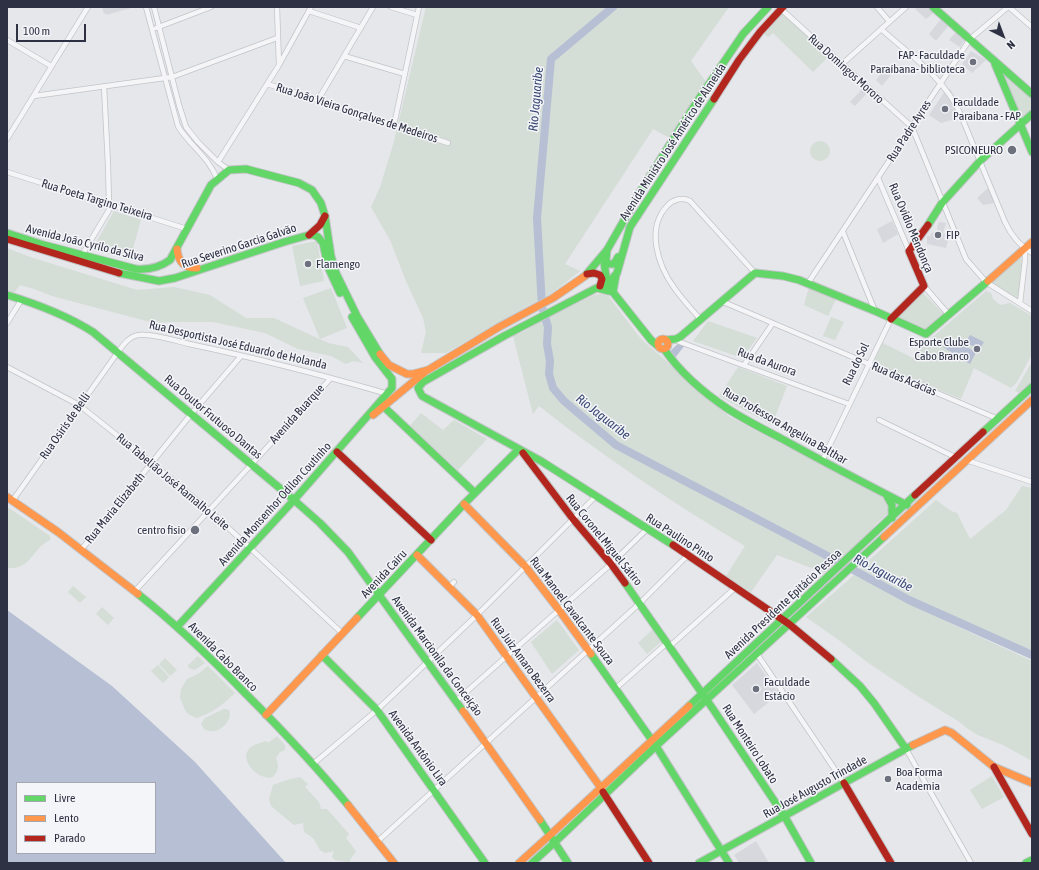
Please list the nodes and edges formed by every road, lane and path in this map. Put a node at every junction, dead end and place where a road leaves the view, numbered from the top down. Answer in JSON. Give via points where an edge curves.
{"nodes":[{"id":1,"x":88,"y":7,"type":"edge"},
{"id":2,"x":146,"y":7,"type":"edge"},
{"id":3,"x":154,"y":7,"type":"edge"},
{"id":4,"x":211,"y":7,"type":"edge"},
{"id":5,"x":277,"y":7,"type":"edge"},
{"id":6,"x":373,"y":7,"type":"edge"},
{"id":7,"x":420,"y":7,"type":"edge"},
{"id":8,"x":768,"y":7,"type":"edge"},
{"id":9,"x":877,"y":7,"type":"edge"},
{"id":10,"x":906,"y":7,"type":"edge"},
{"id":11,"x":933,"y":7,"type":"edge"},
{"id":12,"x":1008,"y":7,"type":"edge"},
{"id":13,"x":393,"y":8,"type":"edge"},
{"id":14,"x":782,"y":8,"type":"edge"},
{"id":15,"x":310,"y":9,"type":"edge"},
{"id":16,"x":417,"y":15,"type":"junction"},
{"id":17,"x":890,"y":21,"type":"junction"},
{"id":18,"x":159,"y":27,"type":"junction"},
{"id":19,"x":1032,"y":27,"type":"edge"},
{"id":20,"x":360,"y":28,"type":"junction"},
{"id":21,"x":881,"y":28,"type":"junction"},
{"id":22,"x":152,"y":29,"type":"junction"},
{"id":23,"x":277,"y":38,"type":"junction"},
{"id":24,"x":7,"y":40,"type":"edge"},
{"id":25,"x":970,"y":40,"type":"junction"},
{"id":26,"x":344,"y":56,"type":"junction"},
{"id":27,"x":994,"y":62,"type":"junction"},
{"id":28,"x":279,"y":64,"type":"junction"},
{"id":29,"x":841,"y":65,"type":"junction"},
{"id":30,"x":52,"y":66,"type":"junction"},
{"id":31,"x":405,"y":74,"type":"junction"},
{"id":32,"x":172,"y":77,"type":"junction"},
{"id":33,"x":164,"y":78,"type":"junction"},
{"id":34,"x":941,"y":83,"type":"junction"},
{"id":35,"x":267,"y":84,"type":"junction"},
{"id":36,"x":104,"y":86,"type":"junction"},
{"id":37,"x":1032,"y":94,"type":"edge"},
{"id":38,"x":34,"y":96,"type":"junction"},
{"id":39,"x":318,"y":100,"type":"junction"},
{"id":40,"x":1032,"y":114,"type":"edge"},
{"id":41,"x":1021,"y":124,"type":"junction"},
{"id":42,"x":394,"y":125,"type":"junction"},
{"id":43,"x":912,"y":127,"type":"junction"},
{"id":44,"x":7,"y":138,"type":"edge"},
{"id":45,"x":448,"y":143,"type":"dead end"},
{"id":46,"x":1032,"y":152,"type":"edge"},
{"id":47,"x":980,"y":161,"type":"junction"},
{"id":48,"x":218,"y":162,"type":"junction"},
{"id":49,"x":229,"y":170,"type":"junction"},
{"id":50,"x":7,"y":172,"type":"edge"},
{"id":51,"x":878,"y":178,"type":"junction"},
{"id":52,"x":217,"y":179,"type":"junction"},
{"id":53,"x":942,"y":203,"type":"junction"},
{"id":54,"x":111,"y":205,"type":"junction"},
{"id":55,"x":325,"y":216,"type":"junction"},
{"id":56,"x":187,"y":229,"type":"junction"},
{"id":57,"x":843,"y":232,"type":"junction"},
{"id":58,"x":7,"y":233,"type":"edge"},
{"id":59,"x":309,"y":235,"type":"junction"},
{"id":60,"x":7,"y":239,"type":"edge"},
{"id":61,"x":625,"y":241,"type":"junction"},
{"id":62,"x":1032,"y":242,"type":"edge"},
{"id":63,"x":177,"y":248,"type":"junction"},
{"id":64,"x":1025,"y":249,"type":"junction"},
{"id":65,"x":909,"y":251,"type":"junction"},
{"id":66,"x":605,"y":252,"type":"junction"},
{"id":67,"x":1032,"y":253,"type":"edge"},
{"id":68,"x":82,"y":255,"type":"junction"},
{"id":69,"x":206,"y":267,"type":"junction"},
{"id":70,"x":617,"y":273,"type":"junction"},
{"id":71,"x":587,"y":274,"type":"junction"},
{"id":72,"x":755,"y":274,"type":"junction"},
{"id":73,"x":175,"y":278,"type":"joint"},
{"id":74,"x":608,"y":282,"type":"junction"},
{"id":75,"x":986,"y":282,"type":"junction"},
{"id":76,"x":808,"y":284,"type":"junction"},
{"id":77,"x":924,"y":286,"type":"junction"},
{"id":78,"x":598,"y":287,"type":"junction"},
{"id":79,"x":613,"y":292,"type":"junction"},
{"id":80,"x":7,"y":295,"type":"edge"},
{"id":81,"x":22,"y":299,"type":"junction"},
{"id":82,"x":721,"y":301,"type":"junction"},
{"id":83,"x":1020,"y":303,"type":"junction"},
{"id":84,"x":876,"y":311,"type":"junction"},
{"id":85,"x":1032,"y":311,"type":"edge"},
{"id":86,"x":949,"y":315,"type":"junction"},
{"id":87,"x":891,"y":319,"type":"junction"},
{"id":88,"x":701,"y":320,"type":"junction"},
{"id":89,"x":7,"y":323,"type":"edge"},
{"id":90,"x":773,"y":323,"type":"junction"},
{"id":91,"x":678,"y":339,"type":"junction"},
{"id":92,"x":664,"y":344,"type":"junction"},
{"id":93,"x":118,"y":352,"type":"junction"},
{"id":94,"x":241,"y":356,"type":"junction"},
{"id":95,"x":868,"y":364,"type":"junction"},
{"id":96,"x":744,"y":366,"type":"junction"},
{"id":97,"x":7,"y":367,"type":"edge"},
{"id":98,"x":428,"y":370,"type":"junction"},
{"id":99,"x":331,"y":378,"type":"junction"},
{"id":100,"x":1032,"y":388,"type":"edge"},
{"id":101,"x":388,"y":394,"type":"junction"},
{"id":102,"x":1031,"y":403,"type":"edge"},
{"id":103,"x":849,"y":404,"type":"junction"},
{"id":104,"x":79,"y":405,"type":"junction"},
{"id":105,"x":383,"y":406,"type":"junction"},
{"id":106,"x":192,"y":413,"type":"junction"},
{"id":107,"x":998,"y":419,"type":"junction"},
{"id":108,"x":880,"y":420,"type":"dead end"},
{"id":109,"x":358,"y":428,"type":"junction"},
{"id":110,"x":519,"y":449,"type":"junction"},
{"id":111,"x":337,"y":452,"type":"junction"},
{"id":112,"x":957,"y":458,"type":"junction"},
{"id":113,"x":966,"y":460,"type":"junction"},
{"id":114,"x":541,"y":461,"type":"junction"},
{"id":115,"x":822,"y":461,"type":"junction"},
{"id":116,"x":152,"y":463,"type":"junction"},
{"id":117,"x":252,"y":464,"type":"junction"},
{"id":118,"x":532,"y":465,"type":"junction"},
{"id":119,"x":1032,"y":482,"type":"edge"},
{"id":120,"x":475,"y":493,"type":"junction"},
{"id":121,"x":596,"y":496,"type":"junction"},
{"id":122,"x":887,"y":496,"type":"junction"},
{"id":123,"x":10,"y":499,"type":"edge"},
{"id":124,"x":294,"y":500,"type":"junction"},
{"id":125,"x":464,"y":504,"type":"junction"},
{"id":126,"x":907,"y":505,"type":"junction"},
{"id":127,"x":210,"y":511,"type":"junction"},
{"id":128,"x":892,"y":518,"type":"junction"},
{"id":129,"x":573,"y":519,"type":"junction"},
{"id":130,"x":647,"y":529,"type":"junction"},
{"id":131,"x":431,"y":540,"type":"junction"},
{"id":132,"x":250,"y":548,"type":"junction"},
{"id":133,"x":81,"y":550,"type":"junction"},
{"id":134,"x":417,"y":555,"type":"junction"},
{"id":135,"x":688,"y":555,"type":"junction"},
{"id":136,"x":612,"y":564,"type":"junction"},
{"id":137,"x":525,"y":566,"type":"junction"},
{"id":138,"x":735,"y":588,"type":"junction"},
{"id":139,"x":134,"y":592,"type":"junction"},
{"id":140,"x":380,"y":595,"type":"junction"},
{"id":141,"x":640,"y":603,"type":"junction"},
{"id":142,"x":560,"y":610,"type":"junction"},
{"id":143,"x":477,"y":615,"type":"junction"},
{"id":144,"x":782,"y":620,"type":"junction"},
{"id":145,"x":788,"y":624,"type":"junction"},
{"id":146,"x":177,"y":627,"type":"junction"},
{"id":147,"x":342,"y":633,"type":"junction"},
{"id":148,"x":668,"y":644,"type":"junction"},
{"id":149,"x":588,"y":650,"type":"junction"},
{"id":150,"x":757,"y":654,"type":"junction"},
{"id":151,"x":322,"y":655,"type":"junction"},
{"id":152,"x":507,"y":656,"type":"junction"},
{"id":153,"x":427,"y":662,"type":"junction"},
{"id":154,"x":615,"y":689,"type":"junction"},
{"id":155,"x":537,"y":697,"type":"junction"},
{"id":156,"x":705,"y":697,"type":"junction"},
{"id":157,"x":456,"y":701,"type":"junction"},
{"id":158,"x":377,"y":710,"type":"junction"},
{"id":159,"x":266,"y":715,"type":"junction"},
{"id":160,"x":485,"y":743,"type":"junction"},
{"id":161,"x":654,"y":743,"type":"junction"},
{"id":162,"x":906,"y":749,"type":"junction"},
{"id":163,"x":313,"y":764,"type":"junction"},
{"id":164,"x":994,"y":767,"type":"junction"},
{"id":165,"x":1032,"y":783,"type":"edge"},
{"id":166,"x":844,"y":784,"type":"junction"},
{"id":167,"x":601,"y":788,"type":"junction"},
{"id":168,"x":434,"y":790,"type":"junction"},
{"id":169,"x":605,"y":795,"type":"junction"},
{"id":170,"x":785,"y":817,"type":"junction"},
{"id":171,"x":1032,"y":834,"type":"edge"},
{"id":172,"x":550,"y":835,"type":"junction"},
{"id":173,"x":378,"y":841,"type":"junction"},
{"id":174,"x":555,"y":842,"type":"junction"},
{"id":175,"x":722,"y":851,"type":"junction"},
{"id":176,"x":1032,"y":860,"type":"edge"},
{"id":177,"x":394,"y":863,"type":"edge"},
{"id":178,"x":485,"y":863,"type":"edge"},
{"id":179,"x":520,"y":863,"type":"edge"},
{"id":180,"x":532,"y":863,"type":"edge"},
{"id":181,"x":568,"y":863,"type":"edge"},
{"id":182,"x":649,"y":863,"type":"edge"},
{"id":183,"x":699,"y":863,"type":"edge"},
{"id":184,"x":730,"y":863,"type":"edge"},
{"id":185,"x":811,"y":863,"type":"edge"},
{"id":186,"x":891,"y":863,"type":"edge"},
{"id":187,"x":970,"y":863,"type":"edge"},
{"id":188,"x":1026,"y":863,"type":"edge"}],
"edges":[{"from":1,"to":30,"type":"street"},
{"from":2,"to":22,"type":"street"},
{"from":3,"to":18,"type":"street"},
{"from":4,"to":18,"type":"street"},
{"from":5,"to":23,"type":"street"},
{"from":6,"to":20,"type":"street"},
{"from":7,"to":16,"type":"street"},
{"from":8,"to":66,"type":"main road","name":"Avenida Ministro José Américo de Almeida","via":[[743,34],[689,114]]},
{"from":9,"to":17,"type":"street"},
{"from":10,"to":17,"type":"street"},
{"from":11,"to":25,"type":"main road"},
{"from":12,"to":19,"type":"street"},
{"from":12,"to":25,"type":"street","name":"Rua Padre Ayres"},
{"from":13,"to":16,"type":"street"},
{"from":14,"to":29,"type":"street","name":"Rua Domingos Mororo"},
{"from":14,"to":61,"type":"main road","name":"Avenida Ministro José Américo de Almeida","via":[[739,60],[630,227]]},
{"from":15,"to":20,"type":"street"},
{"from":15,"to":28,"type":"street"},
{"from":16,"to":31,"type":"street"},
{"from":17,"to":21,"type":"street"},
{"from":18,"to":22,"type":"street"},
{"from":18,"to":32,"type":"street"},
{"from":20,"to":26,"type":"street"},
{"from":21,"to":29,"type":"street"},
{"from":21,"to":34,"type":"street"},
{"from":22,"to":33,"type":"street"},
{"from":23,"to":28,"type":"street"},
{"from":23,"to":32,"type":"street"},
{"from":24,"to":30,"type":"street"},
{"from":25,"to":27,"type":"main road"},
{"from":25,"to":34,"type":"street","name":"Rua Padre Ayres"},
{"from":26,"to":31,"type":"street"},
{"from":26,"to":39,"type":"street"},
{"from":27,"to":37,"type":"main road"},
{"from":27,"to":41,"type":"main road"},
{"from":28,"to":35,"type":"street"},
{"from":29,"to":43,"type":"street","name":"Rua Domingos Mororo"},
{"from":30,"to":38,"type":"street"},
{"from":31,"to":42,"type":"street"},
{"from":32,"to":33,"type":"street"},
{"from":32,"to":48,"type":"street","via":[[186,127]]},
{"from":33,"to":36,"type":"street"},
{"from":33,"to":52,"type":"street","via":[[178,126],[206,160]]},
{"from":34,"to":43,"type":"street","name":"Rua Padre Ayres"},
{"from":34,"to":47,"type":"street","via":[[956,104]]},
{"from":35,"to":39,"type":"street","name":"Rua João Vieira Gonçalves de Medeiros"},
{"from":35,"to":48,"type":"street"},
{"from":36,"to":38,"type":"street"},
{"from":36,"to":54,"type":"street"},
{"from":38,"to":44,"type":"street"},
{"from":39,"to":42,"type":"street","name":"Rua João Vieira Gonçalves de Medeiros"},
{"from":40,"to":41,"type":"main road"},
{"from":41,"to":46,"type":"main road"},
{"from":41,"to":47,"type":"main road"},
{"from":42,"to":45,"type":"street","name":"Rua João Vieira Gonçalves de Medeiros"},
{"from":43,"to":51,"type":"street","name":"Rua Padre Ayres"},
{"from":43,"to":53,"type":"street"},
{"from":47,"to":53,"type":"main road"},
{"from":47,"to":64,"type":"street","via":[[1009,230]]},
{"from":48,"to":49,"type":"street"},
{"from":49,"to":52,"type":"main road","name":"Avenida João Cyrilo da Silva"},
{"from":49,"to":55,"type":"main road","via":[[246,168],[261,171],[306,186],[317,196]]},
{"from":50,"to":54,"type":"street","name":"Rua Poeta Targino Teixeira"},
{"from":51,"to":57,"type":"street","name":"Rua Padre Ayres"},
{"from":51,"to":65,"type":"street","name":"Rua Ovídio Mendonça"},
{"from":52,"to":56,"type":"main road","name":"Avenida João Cyrilo da Silva","via":[[203,198]]},
{"from":53,"to":65,"type":"main road"},
{"from":53,"to":75,"type":"street","via":[[966,259]]},
{"from":54,"to":56,"type":"street","name":"Rua Poeta Targino Teixeira"},
{"from":54,"to":68,"type":"street"},
{"from":55,"to":59,"type":"main road"},
{"from":55,"to":98,"type":"main road","name":"Avenida Ministro José Américo de Almeida","via":[[336,273],[376,348],[389,365],[399,372],[413,374]]},
{"from":56,"to":63,"type":"main road","name":"Avenida João Cyrilo da Silva"},
{"from":57,"to":76,"type":"street","name":"Rua Padre Ayres"},
{"from":57,"to":84,"type":"street"},
{"from":58,"to":68,"type":"main road","name":"Avenida João Cyrilo da Silva"},
{"from":59,"to":69,"type":"main road","name":"Rua Severino Garcia Galvão"},
{"from":59,"to":101,"type":"main road","via":[[316,236],[323,243],[331,275],[360,332],[392,380],[392,388]]},
{"from":60,"to":73,"type":"main road","name":"Avenida João Cyrilo da Silva","via":[[130,276],[159,281]]},
{"from":61,"to":66,"type":"main road","via":[[614,264],[607,263]]},
{"from":61,"to":70,"type":"main road","name":"Avenida Ministro José Américo de Almeida"},
{"from":62,"to":64,"type":"main road"},
{"from":63,"to":68,"type":"main road","name":"Avenida João Cyrilo da Silva","via":[[164,265],[147,271]]},
{"from":63,"to":69,"type":"main road","via":[[177,256],[183,266],[194,269]]},
{"from":64,"to":67,"type":"street"},
{"from":64,"to":75,"type":"main road"},
{"from":64,"to":83,"type":"street"},
{"from":65,"to":77,"type":"main road","name":"Rua Ovídio Mendonça"},
{"from":66,"to":71,"type":"main road","name":"Avenida Ministro José Américo de Almeida"},
{"from":66,"to":74,"type":"main road"},
{"from":69,"to":73,"type":"main road","name":"Rua Severino Garcia Galvão"},
{"from":70,"to":74,"type":"main road"},
{"from":70,"to":79,"type":"main road","name":"Avenida Ministro José Américo de Almeida"},
{"from":71,"to":78,"type":"main road","via":[[600,274],[602,278]]},
{"from":71,"to":98,"type":"main road","name":"Avenida Ministro José Américo de Almeida","via":[[553,298]]},
{"from":72,"to":76,"type":"main road","via":[[790,276]]},
{"from":72,"to":82,"type":"main road"},
{"from":72,"to":88,"type":"street","via":[[690,201],[681,198],[672,201],[658,219],[655,239],[669,280]]},
{"from":74,"to":78,"type":"main road"},
{"from":74,"to":79,"type":"main road"},
{"from":75,"to":83,"type":"street"},
{"from":75,"to":86,"type":"main road"},
{"from":76,"to":84,"type":"main road"},
{"from":77,"to":86,"type":"street"},
{"from":77,"to":87,"type":"main road","name":"Rua do Sol"},
{"from":78,"to":79,"type":"main road"},
{"from":78,"to":110,"type":"main road","name":"Rua Paulino Pinto","via":[[504,336],[423,382],[418,388],[422,396]]},
{"from":79,"to":92,"type":"main road","via":[[646,332]]},
{"from":80,"to":81,"type":"main road"},
{"from":81,"to":89,"type":"street"},
{"from":81,"to":93,"type":"main road","via":[[74,320]]},
{"from":82,"to":88,"type":"main road"},
{"from":82,"to":90,"type":"street","name":"Rua das Acácias"},
{"from":83,"to":85,"type":"street"},
{"from":84,"to":87,"type":"main road"},
{"from":86,"to":87,"type":"main road","via":[[926,334]]},
{"from":87,"to":95,"type":"street","name":"Rua do Sol"},
{"from":88,"to":91,"type":"main road"},
{"from":90,"to":95,"type":"street","name":"Rua das Acácias"},
{"from":90,"to":96,"type":"street"},
{"from":91,"to":92,"type":"main road"},
{"from":91,"to":96,"type":"street","name":"Rua da Aurora"},
{"from":92,"to":115,"type":"main road","name":"Rua Professora Angelina Balthar","via":[[670,359],[728,409]]},
{"from":93,"to":94,"type":"street","name":"Rua Desportista José Eduardo de Holanda","via":[[130,338],[143,334]]},
{"from":93,"to":104,"type":"street","name":"Rua Osiris de Belli"},
{"from":93,"to":106,"type":"main road","name":"Rua Doutor Frutuoso Dantas"},
{"from":94,"to":99,"type":"street","name":"Rua Desportista José Eduardo de Holanda"},
{"from":94,"to":106,"type":"street","name":"Rua Maria Elizabeth"},
{"from":95,"to":103,"type":"street","name":"Rua do Sol"},
{"from":95,"to":107,"type":"street","name":"Rua das Acácias"},
{"from":96,"to":103,"type":"street","name":"Rua da Aurora"},
{"from":97,"to":104,"type":"street","name":"Rua Tabelião José Ramalho Leite"},
{"from":98,"to":105,"type":"main road"},
{"from":99,"to":101,"type":"street","name":"Rua Desportista José Eduardo de Holanda"},
{"from":99,"to":117,"type":"street","name":"Avenida Buarque"},
{"from":100,"to":107,"type":"main road","name":"Avenida Presidente Epitácio Pessoa"},
{"from":101,"to":109,"type":"main road","name":"Avenida Monsenhor Odilon Coutinho"},
{"from":102,"to":113,"type":"main road","name":"Avenida Presidente Epitácio Pessoa"},
{"from":103,"to":115,"type":"street","name":"Rua do Sol"},
{"from":104,"to":116,"type":"street","name":"Rua Tabelião José Ramalho Leite"},
{"from":104,"to":123,"type":"street","name":"Rua Osiris de Belli"},
{"from":105,"to":109,"type":"main road"},
{"from":105,"to":120,"type":"main road"},
{"from":106,"to":116,"type":"street","name":"Rua Maria Elizabeth"},
{"from":106,"to":117,"type":"main road","name":"Rua Doutor Frutuoso Dantas"},
{"from":107,"to":112,"type":"main road","name":"Avenida Presidente Epitácio Pessoa"},
{"from":108,"to":112,"type":"street"},
{"from":109,"to":111,"type":"main road","name":"Avenida Monsenhor Odilon Coutinho"},
{"from":110,"to":114,"type":"main road","name":"Rua Paulino Pinto"},
{"from":110,"to":118,"type":"main road","name":"Rua Coronel Miguel Sátiro"},
{"from":110,"to":120,"type":"main road","name":"Avenida Cairu"},
{"from":111,"to":124,"type":"main road","name":"Avenida Monsenhor Odilon Coutinho"},
{"from":111,"to":131,"type":"main road"},
{"from":112,"to":126,"type":"main road","name":"Avenida Presidente Epitácio Pessoa"},
{"from":113,"to":119,"type":"street"},
{"from":113,"to":145,"type":"main road","name":"Avenida Presidente Epitácio Pessoa"},
{"from":114,"to":118,"type":"main road"},
{"from":114,"to":121,"type":"main road","name":"Rua Paulino Pinto"},
{"from":115,"to":122,"type":"main road","name":"Rua Professora Angelina Balthar"},
{"from":116,"to":127,"type":"street","name":"Rua Tabelião José Ramalho Leite"},
{"from":116,"to":133,"type":"street","name":"Rua Maria Elizabeth"},
{"from":117,"to":124,"type":"main road","name":"Rua Doutor Frutuoso Dantas"},
{"from":117,"to":127,"type":"street","name":"Avenida Buarque"},
{"from":118,"to":129,"type":"main road","name":"Rua Coronel Miguel Sátiro"},
{"from":120,"to":125,"type":"main road","name":"Avenida Cairu"},
{"from":121,"to":129,"type":"street"},
{"from":121,"to":130,"type":"main road","name":"Rua Paulino Pinto"},
{"from":122,"to":126,"type":"main road","name":"Rua Professora Angelina Balthar"},
{"from":122,"to":128,"type":"main road","via":[[892,505]]},
{"from":123,"to":133,"type":"main road","name":"Avenida Cabo Branco"},
{"from":124,"to":132,"type":"main road","name":"Avenida Monsenhor Odilon Coutinho"},
{"from":124,"to":140,"type":"main road","name":"Avenida Marcionila da Conceição","via":[[348,552]]},
{"from":125,"to":131,"type":"main road","name":"Avenida Cairu"},
{"from":125,"to":137,"type":"main road","name":"Rua Manoel Cavalcante Souza"},
{"from":126,"to":128,"type":"main road","name":"Avenida Presidente Epitácio Pessoa"},
{"from":127,"to":132,"type":"street","name":"Rua Tabelião José Ramalho Leite"},
{"from":127,"to":139,"type":"street","name":"Avenida Buarque"},
{"from":128,"to":144,"type":"main road","name":"Avenida Presidente Epitácio Pessoa"},
{"from":129,"to":136,"type":"main road","name":"Rua Coronel Miguel Sátiro"},
{"from":129,"to":137,"type":"street"},
{"from":130,"to":135,"type":"main road","name":"Rua Paulino Pinto"},
{"from":130,"to":136,"type":"street"},
{"from":131,"to":134,"type":"main road","name":"Avenida Cairu"},
{"from":132,"to":146,"type":"main road","name":"Avenida Monsenhor Odilon Coutinho"},
{"from":132,"to":147,"type":"street","name":"Rua Tabelião José Ramalho Leite"},
{"from":133,"to":139,"type":"main road","name":"Avenida Cabo Branco"},
{"from":134,"to":140,"type":"main road","name":"Avenida Cairu"},
{"from":134,"to":143,"type":"main road","name":"Rua Juiz Amaro Bezerra","via":[[452,584]]},
{"from":135,"to":138,"type":"main road","name":"Rua Paulino Pinto"},
{"from":135,"to":141,"type":"street"},
{"from":136,"to":141,"type":"main road","name":"Rua Coronel Miguel Sátiro"},
{"from":136,"to":142,"type":"street"},
{"from":137,"to":142,"type":"main road","name":"Rua Manoel Cavalcante Souza"},
{"from":137,"to":143,"type":"street"},
{"from":138,"to":144,"type":"main road","name":"Rua Paulino Pinto"},
{"from":138,"to":148,"type":"street"},
{"from":139,"to":146,"type":"main road","name":"Avenida Cabo Branco"},
{"from":140,"to":147,"type":"main road","name":"Avenida Cairu"},
{"from":140,"to":153,"type":"main road","name":"Avenida Marcionila da Conceição"},
{"from":141,"to":148,"type":"main road","name":"Rua Coronel Miguel Sátiro"},
{"from":141,"to":149,"type":"street"},
{"from":142,"to":149,"type":"main road","name":"Rua Manoel Cavalcante Souza"},
{"from":142,"to":152,"type":"street"},
{"from":143,"to":152,"type":"main road","name":"Rua Juiz Amaro Bezerra"},
{"from":143,"to":153,"type":"street"},
{"from":144,"to":145,"type":"main road","name":"Rua Paulino Pinto"},
{"from":144,"to":156,"type":"main road","name":"Avenida Presidente Epitácio Pessoa"},
{"from":145,"to":150,"type":"main road","name":"Avenida Presidente Epitácio Pessoa"},
{"from":145,"to":162,"type":"main road","name":"Rua Paulino Pinto","via":[[860,686]]},
{"from":146,"to":159,"type":"main road","name":"Avenida Cabo Branco"},
{"from":147,"to":151,"type":"main road","name":"Avenida Cairu"},
{"from":148,"to":154,"type":"street"},
{"from":148,"to":156,"type":"main road","name":"Rua Coronel Miguel Sátiro"},
{"from":149,"to":154,"type":"main road","name":"Rua Manoel Cavalcante Souza"},
{"from":149,"to":155,"type":"street"},
{"from":150,"to":156,"type":"main road","name":"Avenida Presidente Epitácio Pessoa"},
{"from":150,"to":166,"type":"street"},
{"from":151,"to":158,"type":"main road","name":"Avenida Antônio Lira"},
{"from":151,"to":159,"type":"main road","name":"Avenida Cairu"},
{"from":152,"to":155,"type":"main road","name":"Rua Juiz Amaro Bezerra"},
{"from":152,"to":157,"type":"street"},
{"from":153,"to":157,"type":"main road","name":"Avenida Marcionila da Conceição"},
{"from":153,"to":158,"type":"street"},
{"from":154,"to":161,"type":"main road","name":"Rua Manoel Cavalcante Souza"},
{"from":155,"to":160,"type":"street"},
{"from":155,"to":167,"type":"main road","name":"Rua Juiz Amaro Bezerra"},
{"from":156,"to":161,"type":"main road","name":"Avenida Presidente Epitácio Pessoa"},
{"from":156,"to":170,"type":"main road","name":"Rua Monteiro Lobato"},
{"from":157,"to":160,"type":"main road","name":"Avenida Marcionila da Conceição"},
{"from":158,"to":163,"type":"street"},
{"from":158,"to":168,"type":"main road","name":"Avenida Antônio Lira"},
{"from":159,"to":163,"type":"main road","name":"Avenida Cabo Branco"},
{"from":160,"to":168,"type":"street"},
{"from":160,"to":172,"type":"main road","name":"Avenida Marcionila da Conceição"},
{"from":161,"to":167,"type":"main road","name":"Avenida Presidente Epitácio Pessoa"},
{"from":161,"to":169,"type":"main road","name":"Avenida Presidente Epitácio Pessoa"},
{"from":161,"to":175,"type":"main road","name":"Rua Manoel Cavalcante Souza"},
{"from":162,"to":164,"type":"main road","name":"Rua José Augusto Trindade","via":[[941,731],[950,731]]},
{"from":162,"to":166,"type":"main road","name":"Rua José Augusto Trindade"},
{"from":162,"to":187,"type":"street"},
{"from":163,"to":173,"type":"main road","name":"Avenida Cabo Branco"},
{"from":164,"to":165,"type":"main road"},
{"from":164,"to":171,"type":"main road"},
{"from":166,"to":170,"type":"main road","name":"Rua José Augusto Trindade"},
{"from":166,"to":186,"type":"main road"},
{"from":167,"to":169,"type":"main road"},
{"from":167,"to":172,"type":"main road","name":"Avenida Presidente Epitácio Pessoa"},
{"from":168,"to":173,"type":"street"},
{"from":168,"to":178,"type":"main road","name":"Avenida Antônio Lira"},
{"from":169,"to":174,"type":"main road","name":"Avenida Presidente Epitácio Pessoa"},
{"from":169,"to":182,"type":"main road"},
{"from":170,"to":175,"type":"main road","name":"Rua José Augusto Trindade"},
{"from":170,"to":185,"type":"main road","name":"Rua Monteiro Lobato"},
{"from":172,"to":174,"type":"main road","name":"Avenida Marcionila da Conceição"},
{"from":172,"to":179,"type":"main road","name":"Avenida Presidente Epitácio Pessoa"},
{"from":173,"to":177,"type":"main road","name":"Avenida Cabo Branco"},
{"from":174,"to":180,"type":"main road","name":"Avenida Presidente Epitácio Pessoa"},
{"from":174,"to":181,"type":"main road","name":"Avenida Marcionila da Conceição"},
{"from":175,"to":183,"type":"main road","name":"Rua José Augusto Trindade"},
{"from":175,"to":184,"type":"main road","name":"Rua Manoel Cavalcante Souza"},
{"from":176,"to":188,"type":"main road"}]}
